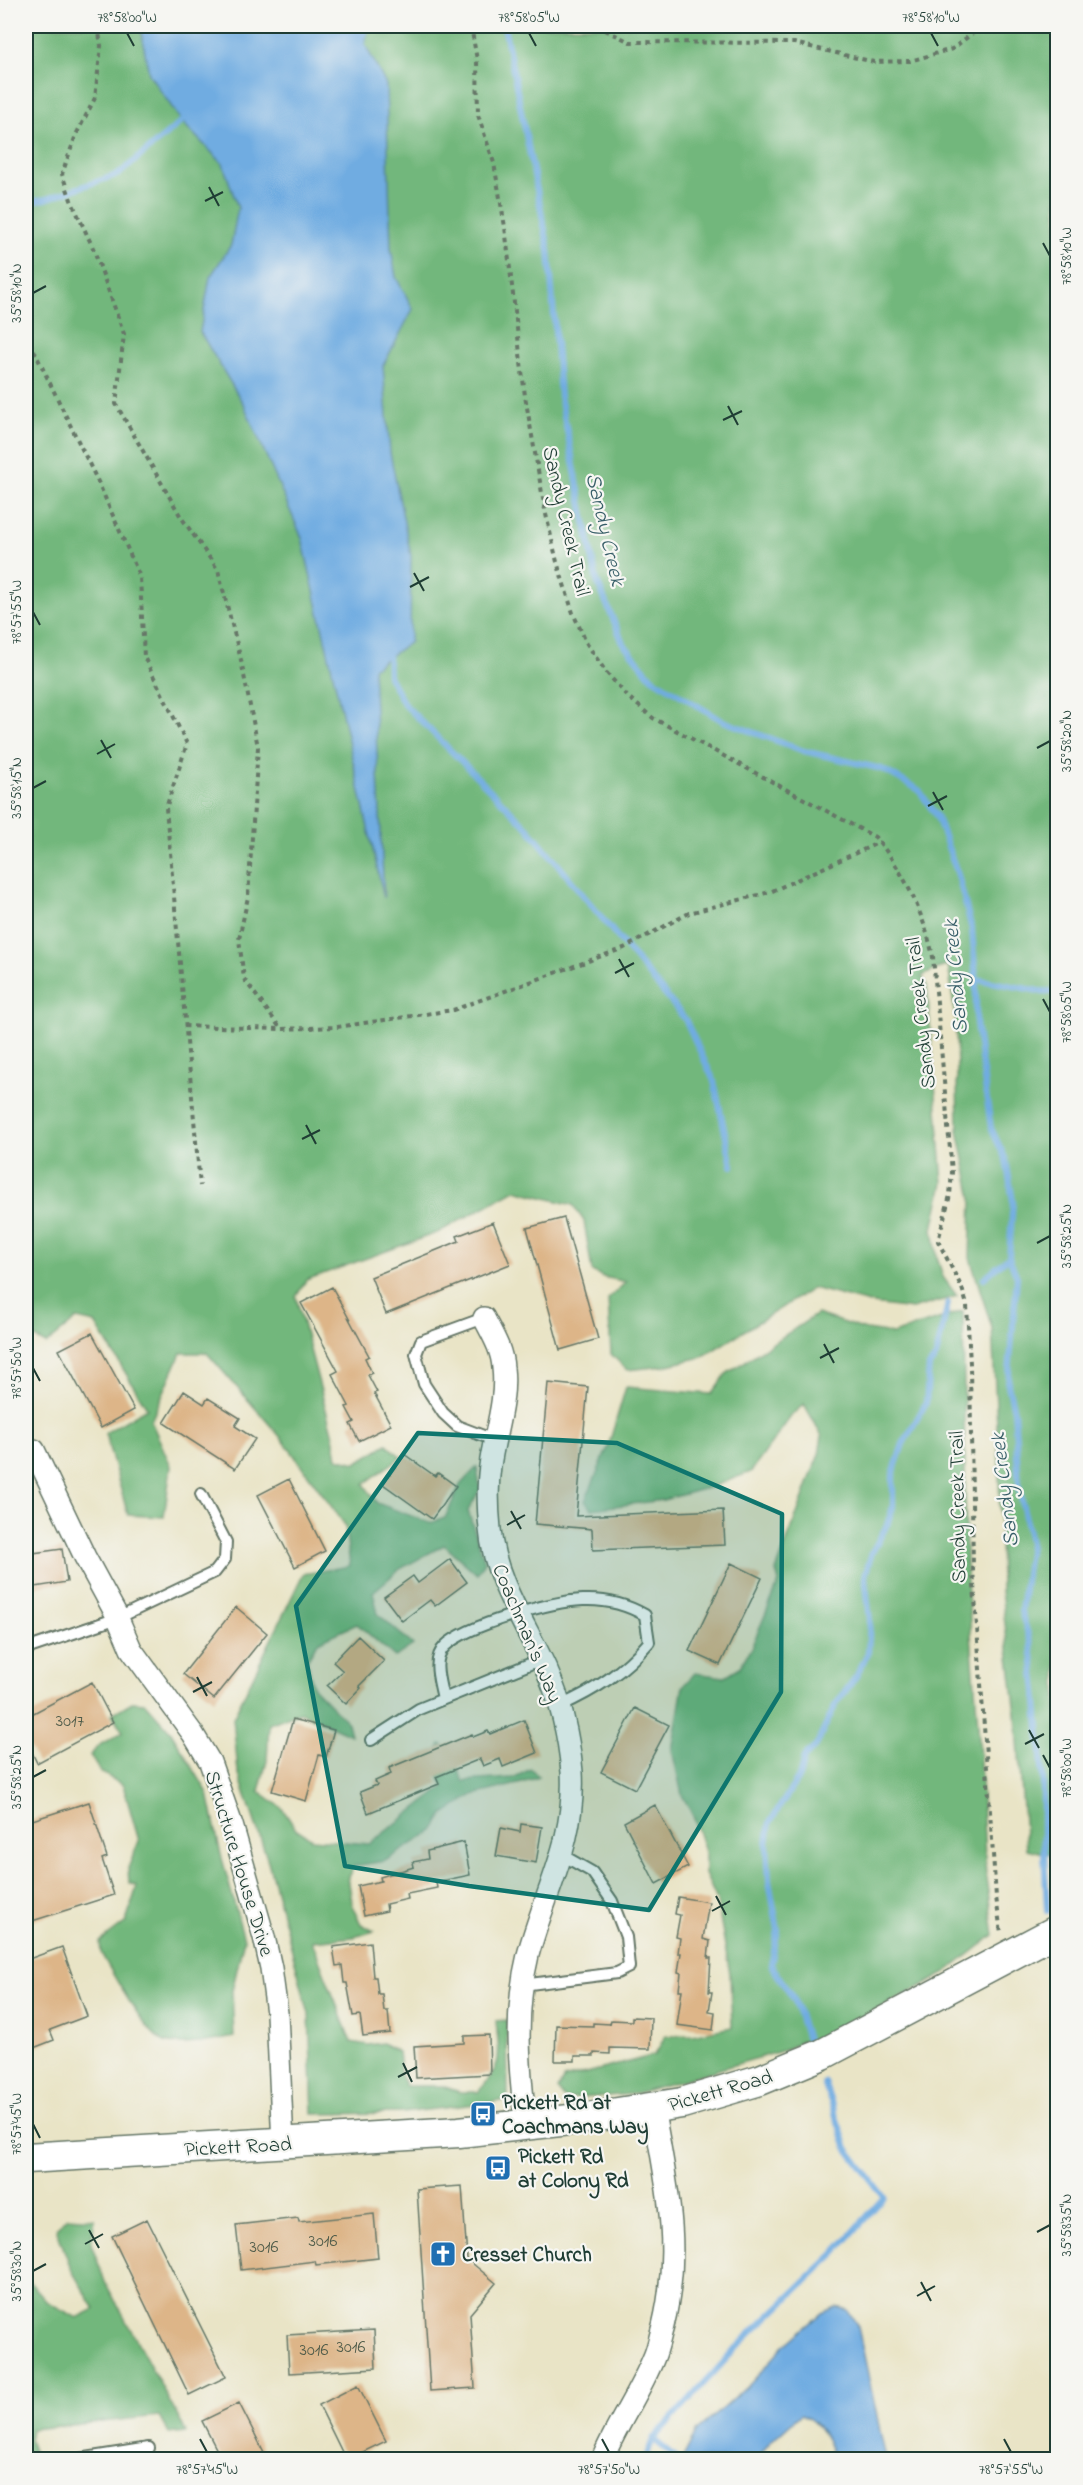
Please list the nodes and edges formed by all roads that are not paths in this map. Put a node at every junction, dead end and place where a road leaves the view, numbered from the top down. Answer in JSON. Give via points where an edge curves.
{"nodes":[{"id":1,"x":484,"y":1318,"type":"joint"},
{"id":2,"x":494,"y":1440,"type":"junction"},
{"id":3,"x":34,"y":1450,"type":"dead end"},
{"id":4,"x":201,"y":1494,"type":"dead end"},
{"id":5,"x":517,"y":1612,"type":"junction"},
{"id":6,"x":118,"y":1618,"type":"junction"},
{"id":7,"x":26,"y":1649,"type":"edge"},
{"id":8,"x":542,"y":1659,"type":"junction"},
{"id":9,"x":443,"y":1699,"type":"junction"},
{"id":10,"x":560,"y":1706,"type":"junction"},
{"id":11,"x":371,"y":1740,"type":"dead end"},
{"id":12,"x":562,"y":1855,"type":"junction"},
{"id":13,"x":1058,"y":1930,"type":"edge"},
{"id":14,"x":522,"y":1985,"type":"junction"},
{"id":15,"x":653,"y":2108,"type":"junction"},
{"id":16,"x":526,"y":2126,"type":"junction"},
{"id":17,"x":283,"y":2144,"type":"junction"},
{"id":18,"x":26,"y":2158,"type":"edge"},
{"id":19,"x":149,"y":2448,"type":"dead end"},
{"id":20,"x":73,"y":2460,"type":"edge"},
{"id":21,"x":602,"y":2460,"type":"edge"}],
"edges":[{"from":1,"to":2,"type":"street","name":"Coachman's Way","via":[[499,1347],[504,1368]]},
{"from":1,"to":2,"type":"lane","via":[[421,1341],[416,1354],[424,1384],[443,1413],[457,1426]]},
{"from":2,"to":5,"type":"street","name":"Coachman's Way","via":[[489,1468],[490,1533],[495,1558]]},
{"from":3,"to":6,"type":"street","name":"Structure House Drive"},
{"from":4,"to":6,"type":"lane","via":[[226,1542],[225,1559],[216,1572]]},
{"from":5,"to":8,"type":"street","name":"Coachman's Way"},
{"from":5,"to":9,"type":"lane","via":[[474,1629],[444,1647],[436,1663]]},
{"from":5,"to":10,"type":"lane","via":[[583,1600],[626,1604],[645,1615],[649,1642],[633,1662],[596,1689]]},
{"from":6,"to":7,"type":"lane"},
{"from":6,"to":17,"type":"street","name":"Structure House Drive","via":[[132,1648],[210,1762],[232,1825],[271,1968]]},
{"from":8,"to":9,"type":"lane"},
{"from":8,"to":10,"type":"street","name":"Coachman's Way"},
{"from":9,"to":11,"type":"lane","via":[[419,1708]]},
{"from":10,"to":12,"type":"street","name":"Coachman's Way","via":[[572,1774],[572,1808]]},
{"from":12,"to":14,"type":"street","name":"Coachman's Way","via":[[537,1921]]},
{"from":12,"to":14,"type":"lane","via":[[592,1872],[612,1901],[626,1937],[629,1967],[617,1973]]},
{"from":13,"to":15,"type":"street","name":"Pickett Road","via":[[795,2067],[716,2094]]},
{"from":14,"to":16,"type":"street","name":"Coachman's Way","via":[[518,2038]]},
{"from":15,"to":16,"type":"street","name":"Pickett Road"},
{"from":15,"to":21,"type":"street","via":[[673,2233],[673,2277],[655,2355]]},
{"from":16,"to":17,"type":"street","name":"Pickett Road"},
{"from":17,"to":18,"type":"street","name":"Pickett Road"},
{"from":19,"to":20,"type":"lane"}]}
